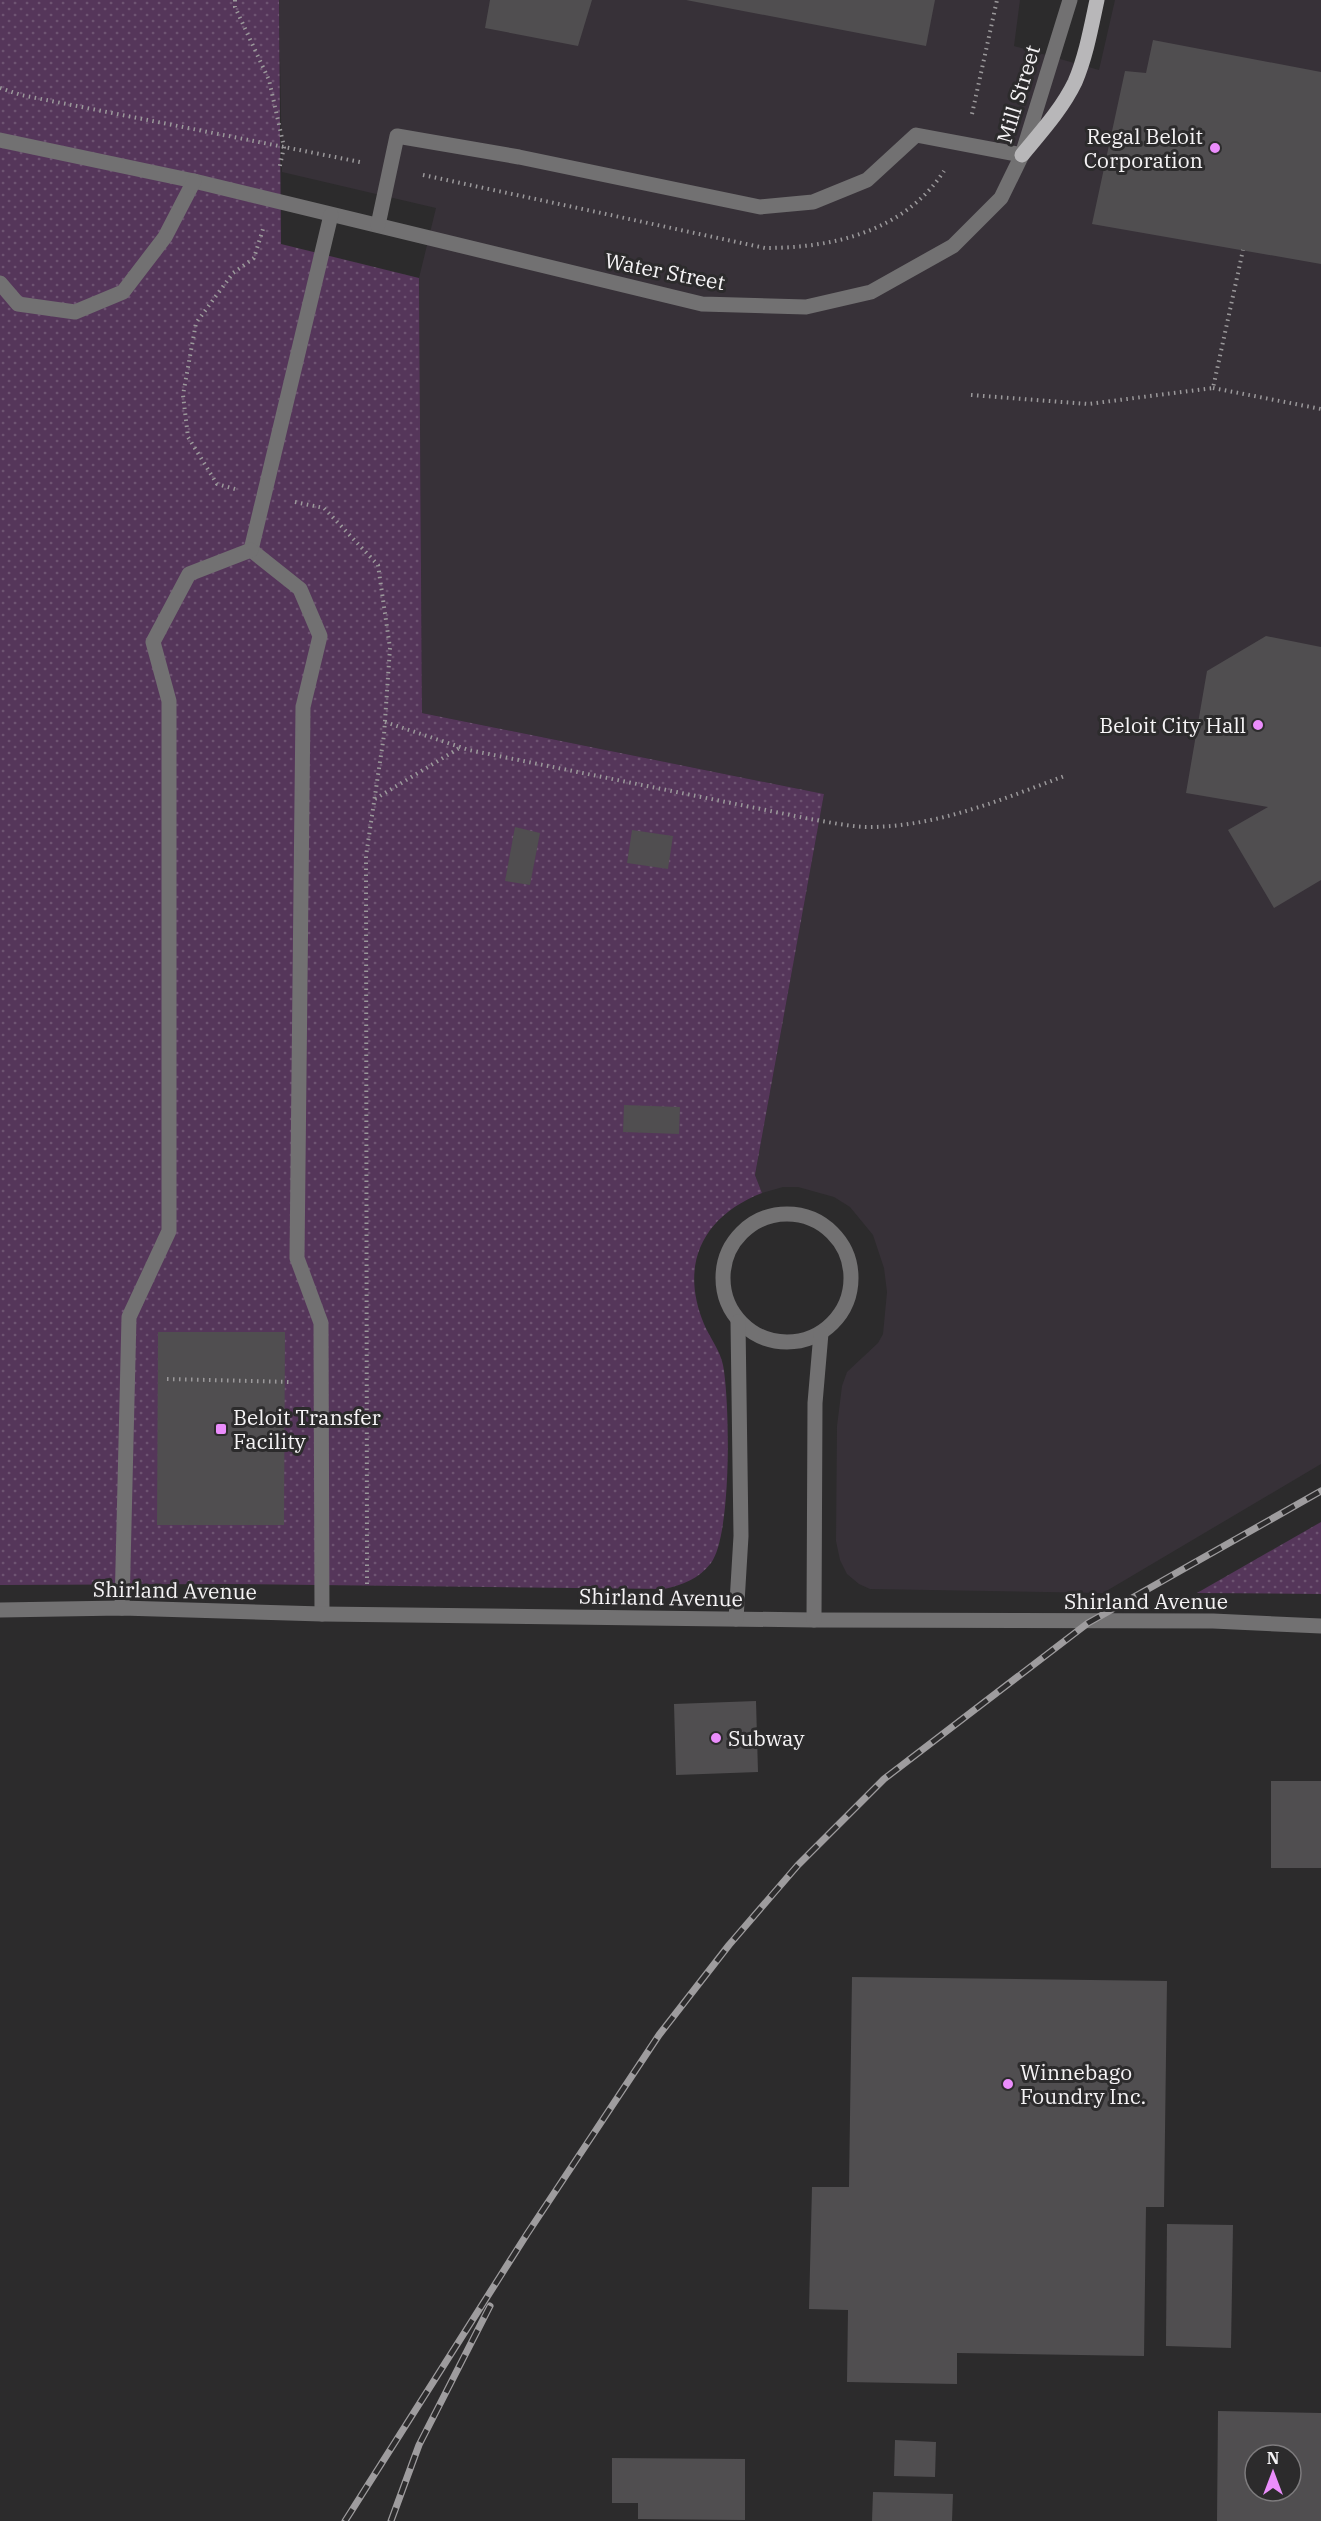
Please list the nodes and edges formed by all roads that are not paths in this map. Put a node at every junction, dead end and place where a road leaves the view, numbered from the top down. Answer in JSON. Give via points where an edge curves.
{"nodes":[{"id":1,"x":1070,"y":0,"type":"edge"},
{"id":2,"x":1097,"y":0,"type":"edge"},
{"id":3,"x":0,"y":140,"type":"edge"},
{"id":4,"x":1022,"y":155,"type":"junction"},
{"id":5,"x":194,"y":181,"type":"junction"},
{"id":6,"x":1001,"y":198,"type":"joint"},
{"id":7,"x":331,"y":215,"type":"junction"},
{"id":8,"x":378,"y":225,"type":"junction"},
{"id":9,"x":0,"y":283,"type":"edge"},
{"id":10,"x":251,"y":550,"type":"junction"},
{"id":11,"x":738,"y":1322,"type":"junction"},
{"id":12,"x":821,"y":1333,"type":"junction"},
{"id":13,"x":122,"y":1608,"type":"junction"},
{"id":14,"x":0,"y":1610,"type":"edge"},
{"id":15,"x":322,"y":1614,"type":"junction"},
{"id":16,"x":736,"y":1619,"type":"junction"},
{"id":17,"x":814,"y":1620,"type":"junction"},
{"id":18,"x":1321,"y":1626,"type":"edge"}],
"edges":[{"from":1,"to":4,"type":"street","name":"Mill Street"},
{"from":2,"to":4,"type":"main road","via":[[1074,83]]},
{"from":3,"to":5,"type":"street","name":"Water Street"},
{"from":4,"to":6,"type":"street","name":"Mill Street"},
{"from":4,"to":8,"type":"street","via":[[916,135],[867,180],[813,202],[760,207],[397,136]]},
{"from":5,"to":7,"type":"street","name":"Water Street"},
{"from":5,"to":9,"type":"street","via":[[165,237],[123,292],[75,312],[18,304]]},
{"from":6,"to":8,"type":"street","name":"Water Street","via":[[953,246],[871,292],[806,307],[702,304]]},
{"from":7,"to":8,"type":"street","name":"Water Street"},
{"from":7,"to":10,"type":"street"},
{"from":10,"to":13,"type":"street","via":[[189,574],[153,642],[169,701],[169,1231],[129,1317]]},
{"from":10,"to":15,"type":"street","via":[[300,588],[320,636],[303,707],[297,1258],[321,1323]]},
{"from":11,"to":12,"type":"street","via":[[756,1335],[778,1342],[800,1341]]},
{"from":11,"to":12,"type":"street","via":[[726,1303],[722,1281],[725,1259],[735,1239],[750,1224],[788,1213],[827,1227],[849,1260],[852,1280],[848,1301],[837,1319]]},
{"from":11,"to":16,"type":"street","via":[[741,1536]]},
{"from":12,"to":17,"type":"street","via":[[815,1402]]},
{"from":13,"to":14,"type":"street","name":"Shirland Avenue"},
{"from":13,"to":15,"type":"street","name":"Shirland Avenue"},
{"from":15,"to":16,"type":"street","name":"Shirland Avenue"},
{"from":16,"to":17,"type":"street","name":"Shirland Avenue"},
{"from":17,"to":18,"type":"street","name":"Shirland Avenue","via":[[1213,1621]]}]}
